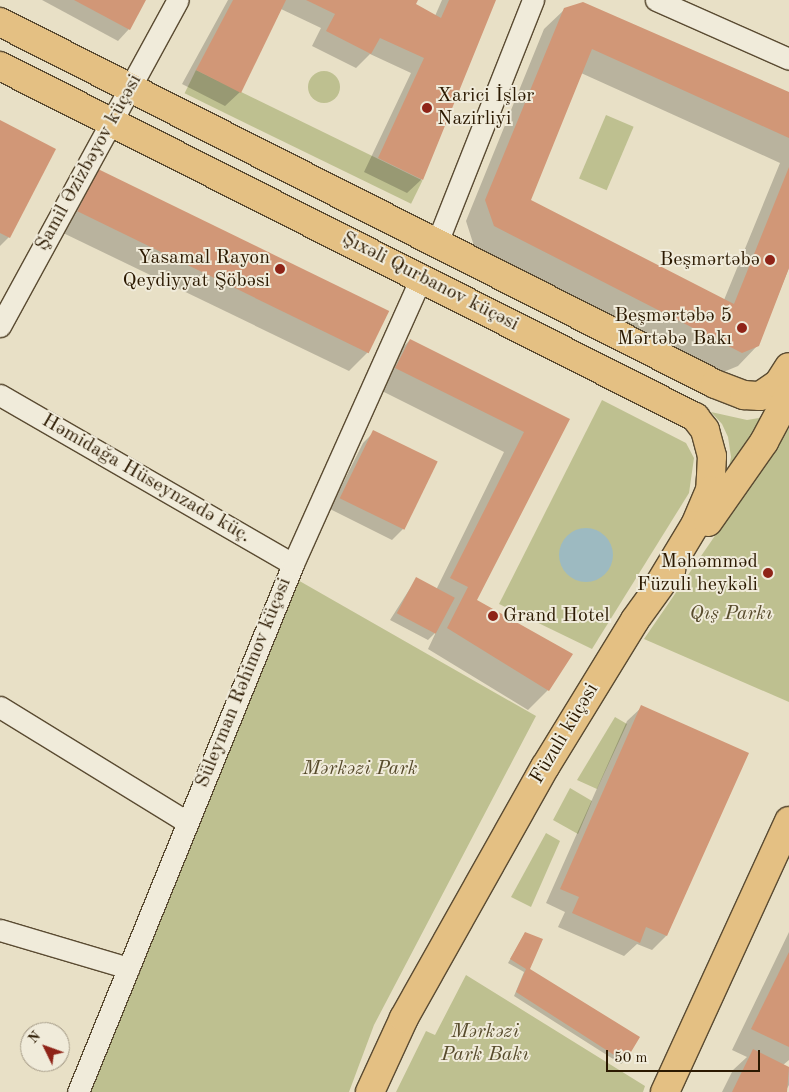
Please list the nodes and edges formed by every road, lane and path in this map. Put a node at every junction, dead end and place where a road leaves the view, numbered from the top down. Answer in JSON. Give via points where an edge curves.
{"nodes":[{"id":1,"x":178,"y":0,"type":"edge"},
{"id":2,"x":533,"y":0,"type":"edge"},
{"id":3,"x":656,"y":0,"type":"edge"},
{"id":4,"x":0,"y":22,"type":"edge"},
{"id":5,"x":789,"y":59,"type":"edge"},
{"id":6,"x":0,"y":66,"type":"edge"},
{"id":7,"x":130,"y":88,"type":"junction"},
{"id":8,"x":112,"y":122,"type":"junction"},
{"id":9,"x":436,"y":245,"type":"junction"},
{"id":10,"x":421,"y":278,"type":"junction"},
{"id":11,"x":0,"y":326,"type":"edge"},
{"id":12,"x":789,"y":367,"type":"edge"},
{"id":13,"x":0,"y":395,"type":"edge"},
{"id":14,"x":789,"y":395,"type":"edge"},
{"id":15,"x":293,"y":564,"type":"junction"},
{"id":16,"x":660,"y":583,"type":"junction"},
{"id":17,"x":0,"y":707,"type":"edge"},
{"id":18,"x":789,"y":820,"type":"edge"},
{"id":19,"x":187,"y":822,"type":"junction"},
{"id":20,"x":789,"y":858,"type":"edge"},
{"id":21,"x":754,"y":895,"type":"junction"},
{"id":22,"x":0,"y":930,"type":"edge"},
{"id":23,"x":128,"y":968,"type":"junction"},
{"id":24,"x":78,"y":1092,"type":"edge"},
{"id":25,"x":370,"y":1092,"type":"edge"},
{"id":26,"x":665,"y":1092,"type":"edge"}],
"edges":[{"from":1,"to":7,"type":"street","name":"Şamil Əzizbəyov küçəsi"},
{"from":2,"to":9,"type":"street"},
{"from":3,"to":5,"type":"street"},
{"from":4,"to":7,"type":"main road","name":"Şıxəli Qurbanov küçəsi"},
{"from":6,"to":8,"type":"main road","name":"Şıxəli Qurbanov küçəsi"},
{"from":7,"to":8,"type":"street","name":"Şamil Əzizbəyov küçəsi"},
{"from":7,"to":9,"type":"main road","name":"Şıxəli Qurbanov küçəsi"},
{"from":8,"to":10,"type":"main road","name":"Şıxəli Qurbanov küçəsi"},
{"from":8,"to":11,"type":"street","name":"Şamil Əzizbəyov küçəsi"},
{"from":9,"to":12,"type":"main road","name":"Şıxəli Qurbanov küçəsi","via":[[732,391],[765,395],[778,384]]},
{"from":10,"to":15,"type":"street","name":"Süleyman Rəhimov küçəsi"},
{"from":10,"to":16,"type":"main road","name":"Şıxəli Qurbanov küçəsi","via":[[685,411],[701,423],[712,456],[710,490],[696,525]]},
{"from":13,"to":15,"type":"street","name":"Həmidağa Hüseynzadə küç."},
{"from":14,"to":16,"type":"main road","name":"Füzuli küçəsi","via":[[739,480]]},
{"from":15,"to":19,"type":"street","name":"Süleyman Rəhimov küçəsi"},
{"from":16,"to":25,"type":"main road","name":"Füzuli küçəsi","via":[[585,700],[450,932],[404,1018]]},
{"from":17,"to":19,"type":"street"},
{"from":18,"to":21,"type":"main road"},
{"from":19,"to":23,"type":"street","name":"Süleyman Rəhimov küçəsi"},
{"from":20,"to":21,"type":"street","via":[[778,864]]},
{"from":21,"to":26,"type":"main road"},
{"from":22,"to":23,"type":"street"},
{"from":23,"to":24,"type":"street","name":"Süleyman Rəhimov küçəsi"}]}
